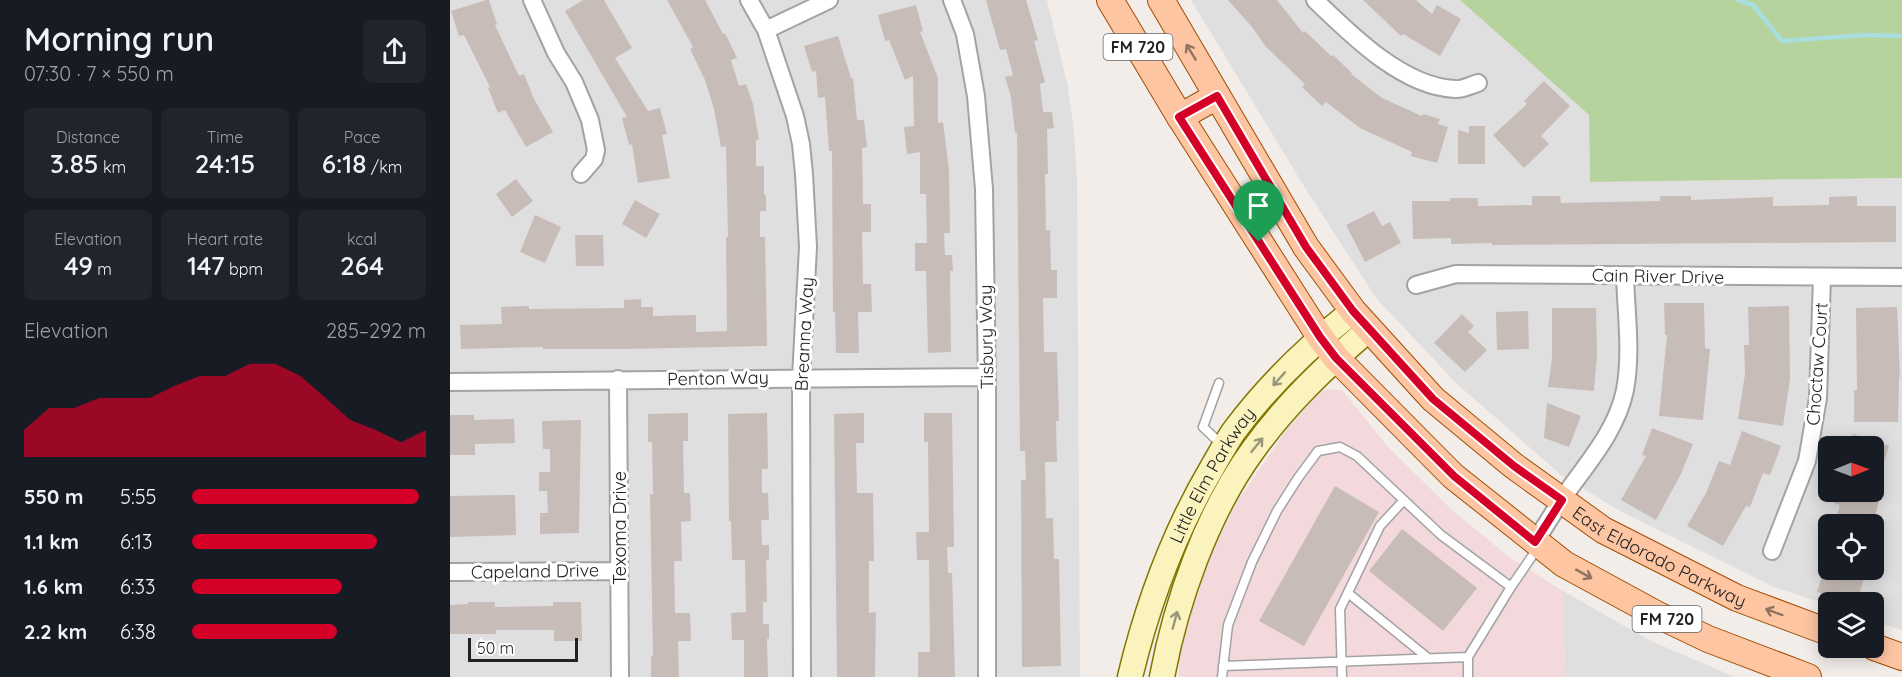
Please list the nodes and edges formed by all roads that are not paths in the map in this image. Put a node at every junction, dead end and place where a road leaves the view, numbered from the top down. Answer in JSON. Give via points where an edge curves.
{"nodes":[{"id":1,"x":532,"y":0,"type":"edge"},
{"id":2,"x":749,"y":0,"type":"edge"},
{"id":3,"x":829,"y":0,"type":"edge"},
{"id":4,"x":952,"y":0,"type":"edge"},
{"id":5,"x":1110,"y":0,"type":"edge"},
{"id":6,"x":1161,"y":0,"type":"edge"},
{"id":7,"x":1315,"y":0,"type":"edge"},
{"id":8,"x":766,"y":30,"type":"junction"},
{"id":9,"x":1478,"y":83,"type":"dead end"},
{"id":10,"x":1217,"y":96,"type":"junction"},
{"id":11,"x":1179,"y":117,"type":"junction"},
{"id":12,"x":581,"y":174,"type":"dead end"},
{"id":13,"x":1625,"y":275,"type":"junction"},
{"id":14,"x":1822,"y":278,"type":"junction"},
{"id":15,"x":1902,"y":278,"type":"edge"},
{"id":16,"x":1416,"y":285,"type":"dead end"},
{"id":17,"x":1361,"y":320,"type":"junction"},
{"id":18,"x":1320,"y":337,"type":"junction"},
{"id":19,"x":1336,"y":358,"type":"junction"},
{"id":20,"x":986,"y":377,"type":"junction"},
{"id":21,"x":801,"y":378,"type":"junction"},
{"id":22,"x":618,"y":379,"type":"junction"},
{"id":23,"x":450,"y":382,"type":"edge"},
{"id":24,"x":1219,"y":382,"type":"dead end"},
{"id":25,"x":1224,"y":447,"type":"junction"},
{"id":26,"x":1404,"y":500,"type":"junction"},
{"id":27,"x":1562,"y":500,"type":"junction"},
{"id":28,"x":1537,"y":544,"type":"junction"},
{"id":29,"x":1772,"y":551,"type":"dead end"},
{"id":30,"x":619,"y":571,"type":"junction"},
{"id":31,"x":450,"y":572,"type":"edge"},
{"id":32,"x":1511,"y":587,"type":"junction"},
{"id":33,"x":1348,"y":593,"type":"junction"},
{"id":34,"x":1818,"y":628,"type":"edge"},
{"id":35,"x":1884,"y":651,"type":"edge"},
{"id":36,"x":1467,"y":657,"type":"junction"},
{"id":37,"x":1902,"y":657,"type":"edge"},
{"id":38,"x":1428,"y":658,"type":"junction"},
{"id":39,"x":1342,"y":661,"type":"junction"},
{"id":40,"x":1223,"y":666,"type":"junction"},
{"id":41,"x":620,"y":677,"type":"edge"},
{"id":42,"x":802,"y":677,"type":"edge"},
{"id":43,"x":987,"y":677,"type":"edge"},
{"id":44,"x":1130,"y":677,"type":"edge"},
{"id":45,"x":1161,"y":677,"type":"edge"},
{"id":46,"x":1222,"y":677,"type":"edge"},
{"id":47,"x":1342,"y":677,"type":"edge"},
{"id":48,"x":1468,"y":677,"type":"edge"},
{"id":49,"x":1808,"y":677,"type":"edge"}],
"edges":[{"from":1,"to":12,"type":"street","via":[[590,120],[596,150],[594,159]]},
{"from":2,"to":8,"type":"street","name":"Breanna Way"},
{"from":3,"to":8,"type":"street"},
{"from":4,"to":20,"type":"street","name":"Tisbury Way","via":[[965,34],[983,163]]},
{"from":5,"to":11,"type":"main road","number":"FM 720"},
{"from":10,"to":6,"type":"main road","name":"East Eldorado Parkway","number":"FM 720","one_way":true},
{"from":7,"to":9,"type":"street","via":[[1380,57],[1421,83],[1457,90]]},
{"from":8,"to":21,"type":"street","name":"Breanna Way","via":[[795,116],[804,174],[808,247]]},
{"from":10,"to":11,"type":"main road"},
{"from":10,"to":17,"type":"main road","name":"East Eldorado Parkway","number":"FM 720","via":[[1306,247]]},
{"from":11,"to":18,"type":"main road","number":"FM 720"},
{"from":13,"to":14,"type":"street","name":"Cain River Drive"},
{"from":13,"to":16,"type":"street","name":"Cain River Drive","via":[[1456,274]]},
{"from":13,"to":27,"type":"street","via":[[1625,390],[1606,439]]},
{"from":14,"to":15,"type":"street","name":"Cain River Drive"},
{"from":14,"to":29,"type":"street","name":"Choctaw Court","via":[[1818,398],[1807,461]]},
{"from":17,"to":18,"type":"main road","name":"Little Elm Parkway"},
{"from":17,"to":19,"type":"main road","name":"Little Elm Parkway"},
{"from":17,"to":27,"type":"main road","name":"East Eldorado Parkway","via":[[1433,399]]},
{"from":18,"to":19,"type":"main road","number":"FM 720"},
{"from":18,"to":25,"type":"main road","name":"Little Elm Parkway","one_way":true,"via":[[1279,378]]},
{"from":19,"to":28,"type":"main road","number":"FM 720","via":[[1454,476]]},
{"from":45,"to":19,"type":"main road","name":"Little Elm Parkway","one_way":true,"via":[[1179,605],[1218,506],[1252,451],[1302,390]]},
{"from":20,"to":21,"type":"street","name":"Penton Way"},
{"from":20,"to":43,"type":"street","name":"Tisbury Way"},
{"from":21,"to":22,"type":"street","name":"Penton Way"},
{"from":21,"to":42,"type":"street","name":"Breanna Way"},
{"from":22,"to":23,"type":"street","name":"Penton Way"},
{"from":22,"to":30,"type":"street","name":"Texoma Drive"},
{"from":24,"to":25,"type":"lane","via":[[1203,427]]},
{"from":25,"to":44,"type":"main road","name":"Little Elm Parkway","via":[[1171,546]]},
{"from":26,"to":32,"type":"lane","via":[[1441,535]]},
{"from":26,"to":33,"type":"lane","via":[[1380,526]]},
{"from":26,"to":40,"type":"lane","via":[[1358,456],[1340,447],[1318,451],[1278,511],[1252,562],[1227,625]]},
{"from":27,"to":28,"type":"street"},
{"from":34,"to":27,"type":"main road","name":"East Eldorado Parkway","one_way":true,"via":[[1737,598],[1603,530]]},
{"from":28,"to":32,"type":"lane"},
{"from":28,"to":49,"type":"main road","number":"FM 720","one_way":true,"via":[[1564,564],[1656,614],[1708,639]]},
{"from":30,"to":31,"type":"street","name":"Capeland Drive"},
{"from":30,"to":41,"type":"street","name":"Texoma Drive"},
{"from":32,"to":36,"type":"lane"},
{"from":33,"to":38,"type":"lane"},
{"from":33,"to":39,"type":"lane","via":[[1340,609]]},
{"from":35,"to":37,"type":"main road"},
{"from":36,"to":38,"type":"lane"},
{"from":36,"to":48,"type":"lane"},
{"from":38,"to":39,"type":"lane"},
{"from":39,"to":40,"type":"lane"},
{"from":39,"to":47,"type":"lane"},
{"from":40,"to":46,"type":"lane"}]}
